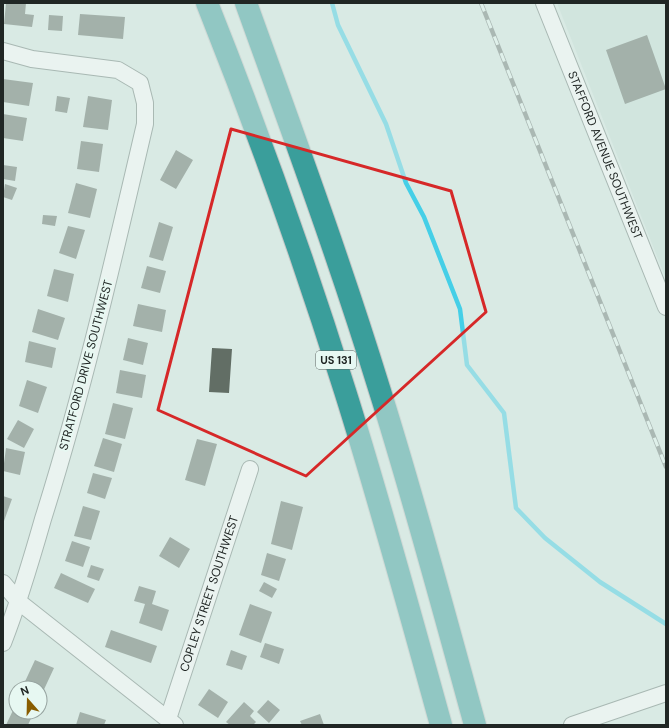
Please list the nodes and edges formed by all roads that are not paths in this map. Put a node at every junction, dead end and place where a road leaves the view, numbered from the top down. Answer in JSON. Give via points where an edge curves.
{"nodes":[{"id":1,"x":200,"y":3,"type":"edge"},
{"id":2,"x":207,"y":3,"type":"edge"},
{"id":3,"x":246,"y":3,"type":"edge"},
{"id":4,"x":544,"y":3,"type":"edge"},
{"id":5,"x":225,"y":48,"type":"junction"},
{"id":6,"x":3,"y":52,"type":"edge"},
{"id":7,"x":666,"y":307,"type":"edge"},
{"id":8,"x":250,"y":469,"type":"dead end"},
{"id":9,"x":3,"y":584,"type":"edge"},
{"id":10,"x":19,"y":602,"type":"junction"},
{"id":11,"x":3,"y":643,"type":"edge"},
{"id":12,"x":666,"y":693,"type":"edge"},
{"id":13,"x":171,"y":722,"type":"edge"},
{"id":14,"x":441,"y":725,"type":"edge"},
{"id":15,"x":475,"y":725,"type":"edge"},
{"id":16,"x":572,"y":725,"type":"edge"}],
"edges":[{"from":1,"to":5,"type":"highway"},
{"from":2,"to":5,"type":"highway","number":"US 131"},
{"from":3,"to":15,"type":"highway","number":"US 131","via":[[336,255],[379,387],[405,471]]},
{"from":4,"to":7,"type":"street","name":"STAFFORD AVENUE SOUTHWEST"},
{"from":5,"to":14,"type":"highway","number":"US 131","via":[[281,198],[344,385]]},
{"from":6,"to":10,"type":"street","name":"STRATFORD DRIVE SOUTHWEST","via":[[32,59],[118,70],[140,83],[145,103],[145,124],[94,345]]},
{"from":8,"to":13,"type":"street","name":"COPLEY STREET SOUTHWEST"},
{"from":9,"to":10,"type":"street"},
{"from":10,"to":11,"type":"street","name":"STRATFORD DRIVE SOUTHWEST"},
{"from":10,"to":13,"type":"street"},
{"from":12,"to":16,"type":"street"}]}
